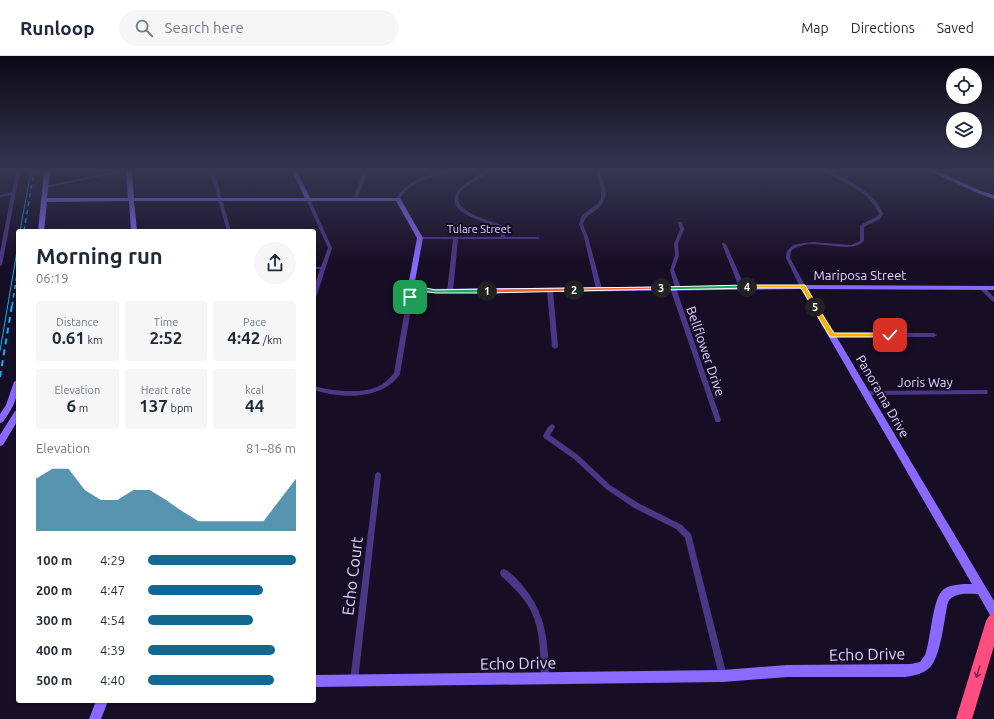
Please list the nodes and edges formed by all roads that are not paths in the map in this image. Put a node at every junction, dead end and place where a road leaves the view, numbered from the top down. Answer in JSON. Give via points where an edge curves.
{"nodes":[{"id":1,"x":12,"y":202,"type":"edge"},
{"id":2,"x":44,"y":202,"type":"edge"},
{"id":3,"x":131,"y":202,"type":"edge"},
{"id":4,"x":221,"y":202,"type":"edge"},
{"id":5,"x":309,"y":202,"type":"edge"},
{"id":6,"x":400,"y":202,"type":"edge"},
{"id":7,"x":455,"y":202,"type":"edge"},
{"id":8,"x":601,"y":202,"type":"edge"},
{"id":9,"x":872,"y":202,"type":"edge"},
{"id":10,"x":680,"y":223,"type":"dead end"},
{"id":11,"x":40,"y":229,"type":"edge"},
{"id":12,"x":134,"y":229,"type":"edge"},
{"id":13,"x":228,"y":229,"type":"edge"},
{"id":14,"x":456,"y":237,"type":"junction"},
{"id":15,"x":420,"y":238,"type":"junction"},
{"id":16,"x":503,"y":238,"type":"junction"},
{"id":17,"x":538,"y":238,"type":"dead end"},
{"id":18,"x":724,"y":244,"type":"dead end"},
{"id":19,"x":0,"y":265,"type":"edge"},
{"id":20,"x":316,"y":268,"type":"edge"},
{"id":21,"x":324,"y":268,"type":"junction"},
{"id":22,"x":742,"y":287,"type":"junction"},
{"id":23,"x":803,"y":287,"type":"junction"},
{"id":24,"x":415,"y":288,"type":"junction"},
{"id":25,"x":676,"y":288,"type":"junction"},
{"id":26,"x":982,"y":288,"type":"junction"},
{"id":27,"x":994,"y":288,"type":"edge"},
{"id":28,"x":598,"y":289,"type":"junction"},
{"id":29,"x":316,"y":290,"type":"edge"},
{"id":30,"x":550,"y":290,"type":"junction"},
{"id":31,"x":450,"y":292,"type":"junction"},
{"id":32,"x":994,"y":300,"type":"edge"},
{"id":33,"x":832,"y":335,"type":"junction"},
{"id":34,"x":934,"y":335,"type":"dead end"},
{"id":35,"x":555,"y":347,"type":"dead end"},
{"id":36,"x":16,"y":388,"type":"edge"},
{"id":37,"x":316,"y":388,"type":"edge"},
{"id":38,"x":985,"y":392,"type":"dead end"},
{"id":39,"x":866,"y":393,"type":"junction"},
{"id":40,"x":16,"y":416,"type":"edge"},
{"id":41,"x":0,"y":420,"type":"edge"},
{"id":42,"x":718,"y":420,"type":"dead end"},
{"id":43,"x":552,"y":427,"type":"dead end"},
{"id":44,"x":0,"y":442,"type":"edge"},
{"id":45,"x":378,"y":474,"type":"dead end"},
{"id":46,"x":504,"y":573,"type":"dead end"},
{"id":47,"x":981,"y":589,"type":"junction"},
{"id":48,"x":994,"y":611,"type":"edge"},
{"id":49,"x":994,"y":621,"type":"edge"},
{"id":50,"x":723,"y":676,"type":"junction"},
{"id":51,"x":545,"y":678,"type":"junction"},
{"id":52,"x":316,"y":681,"type":"edge"},
{"id":53,"x":354,"y":681,"type":"junction"},
{"id":54,"x":101,"y":703,"type":"edge"},
{"id":55,"x":964,"y":714,"type":"edge"},
{"id":56,"x":95,"y":719,"type":"edge"}],
"edges":[{"from":1,"to":19,"type":"street"},
{"from":2,"to":11,"type":"street"},
{"from":3,"to":12,"type":"street"},
{"from":4,"to":13,"type":"street"},
{"from":5,"to":21,"type":"street","via":[[330,248]]},
{"from":6,"to":15,"type":"street"},
{"from":7,"to":16,"type":"street","via":[[458,207],[470,215],[502,227]]},
{"from":8,"to":28,"type":"street","via":[[584,216],[581,224]]},
{"from":9,"to":23,"type":"street","name":"Panorama Drive","via":[[881,212],[878,218],[862,226],[862,241],[859,244],[848,246],[810,243],[790,250],[788,258]]},
{"from":10,"to":25,"type":"street","name":"Bellflower Drive","via":[[682,229],[676,244],[677,255],[672,270]]},
{"from":14,"to":15,"type":"street","name":"Tulare Street"},
{"from":14,"to":16,"type":"street","name":"Tulare Street"},
{"from":14,"to":31,"type":"street"},
{"from":15,"to":24,"type":"street","via":[[412,280]]},
{"from":16,"to":17,"type":"street","name":"Tulare Street"},
{"from":18,"to":22,"type":"street"},
{"from":20,"to":21,"type":"street"},
{"from":21,"to":29,"type":"street"},
{"from":22,"to":23,"type":"street","name":"Mariposa Street"},
{"from":22,"to":25,"type":"street","name":"Mariposa Street"},
{"from":23,"to":26,"type":"street","name":"Mariposa Street"},
{"from":23,"to":33,"type":"street","name":"Panorama Drive"},
{"from":24,"to":31,"type":"street","name":"Mariposa Street"},
{"from":24,"to":37,"type":"street","via":[[410,297],[397,374],[393,380],[383,388],[366,393],[330,392]]},
{"from":25,"to":28,"type":"street","name":"Mariposa Street"},
{"from":25,"to":42,"type":"street","name":"Bellflower Drive"},
{"from":26,"to":27,"type":"street","name":"Mariposa Street"},
{"from":26,"to":32,"type":"street"},
{"from":28,"to":30,"type":"street","name":"Mariposa Street"},
{"from":30,"to":31,"type":"street","name":"Mariposa Street"},
{"from":30,"to":35,"type":"street"},
{"from":33,"to":34,"type":"street"},
{"from":33,"to":39,"type":"street","name":"Panorama Drive"},
{"from":36,"to":41,"type":"street","via":[[10,406]]},
{"from":38,"to":39,"type":"street","name":"Joris Way"},
{"from":39,"to":47,"type":"street","name":"Panorama Drive"},
{"from":40,"to":44,"type":"street"},
{"from":43,"to":50,"type":"street","via":[[546,436],[576,457],[608,487],[637,506],[680,527],[688,536]]},
{"from":45,"to":53,"type":"street","name":"Echo Court"},
{"from":46,"to":51,"type":"street","via":[[520,587],[535,609],[542,636]]},
{"from":47,"to":48,"type":"street","name":"Panorama Drive"},
{"from":47,"to":50,"type":"street","name":"Echo Drive","via":[[955,590],[944,597],[930,655],[925,664],[916,669],[873,672],[787,671]]},
{"from":49,"to":55,"type":"highway","one_way":true},
{"from":50,"to":51,"type":"street","name":"Echo Drive"},
{"from":51,"to":53,"type":"street","name":"Echo Drive"},
{"from":52,"to":53,"type":"street","name":"Echo Drive"},
{"from":54,"to":56,"type":"street"}]}
